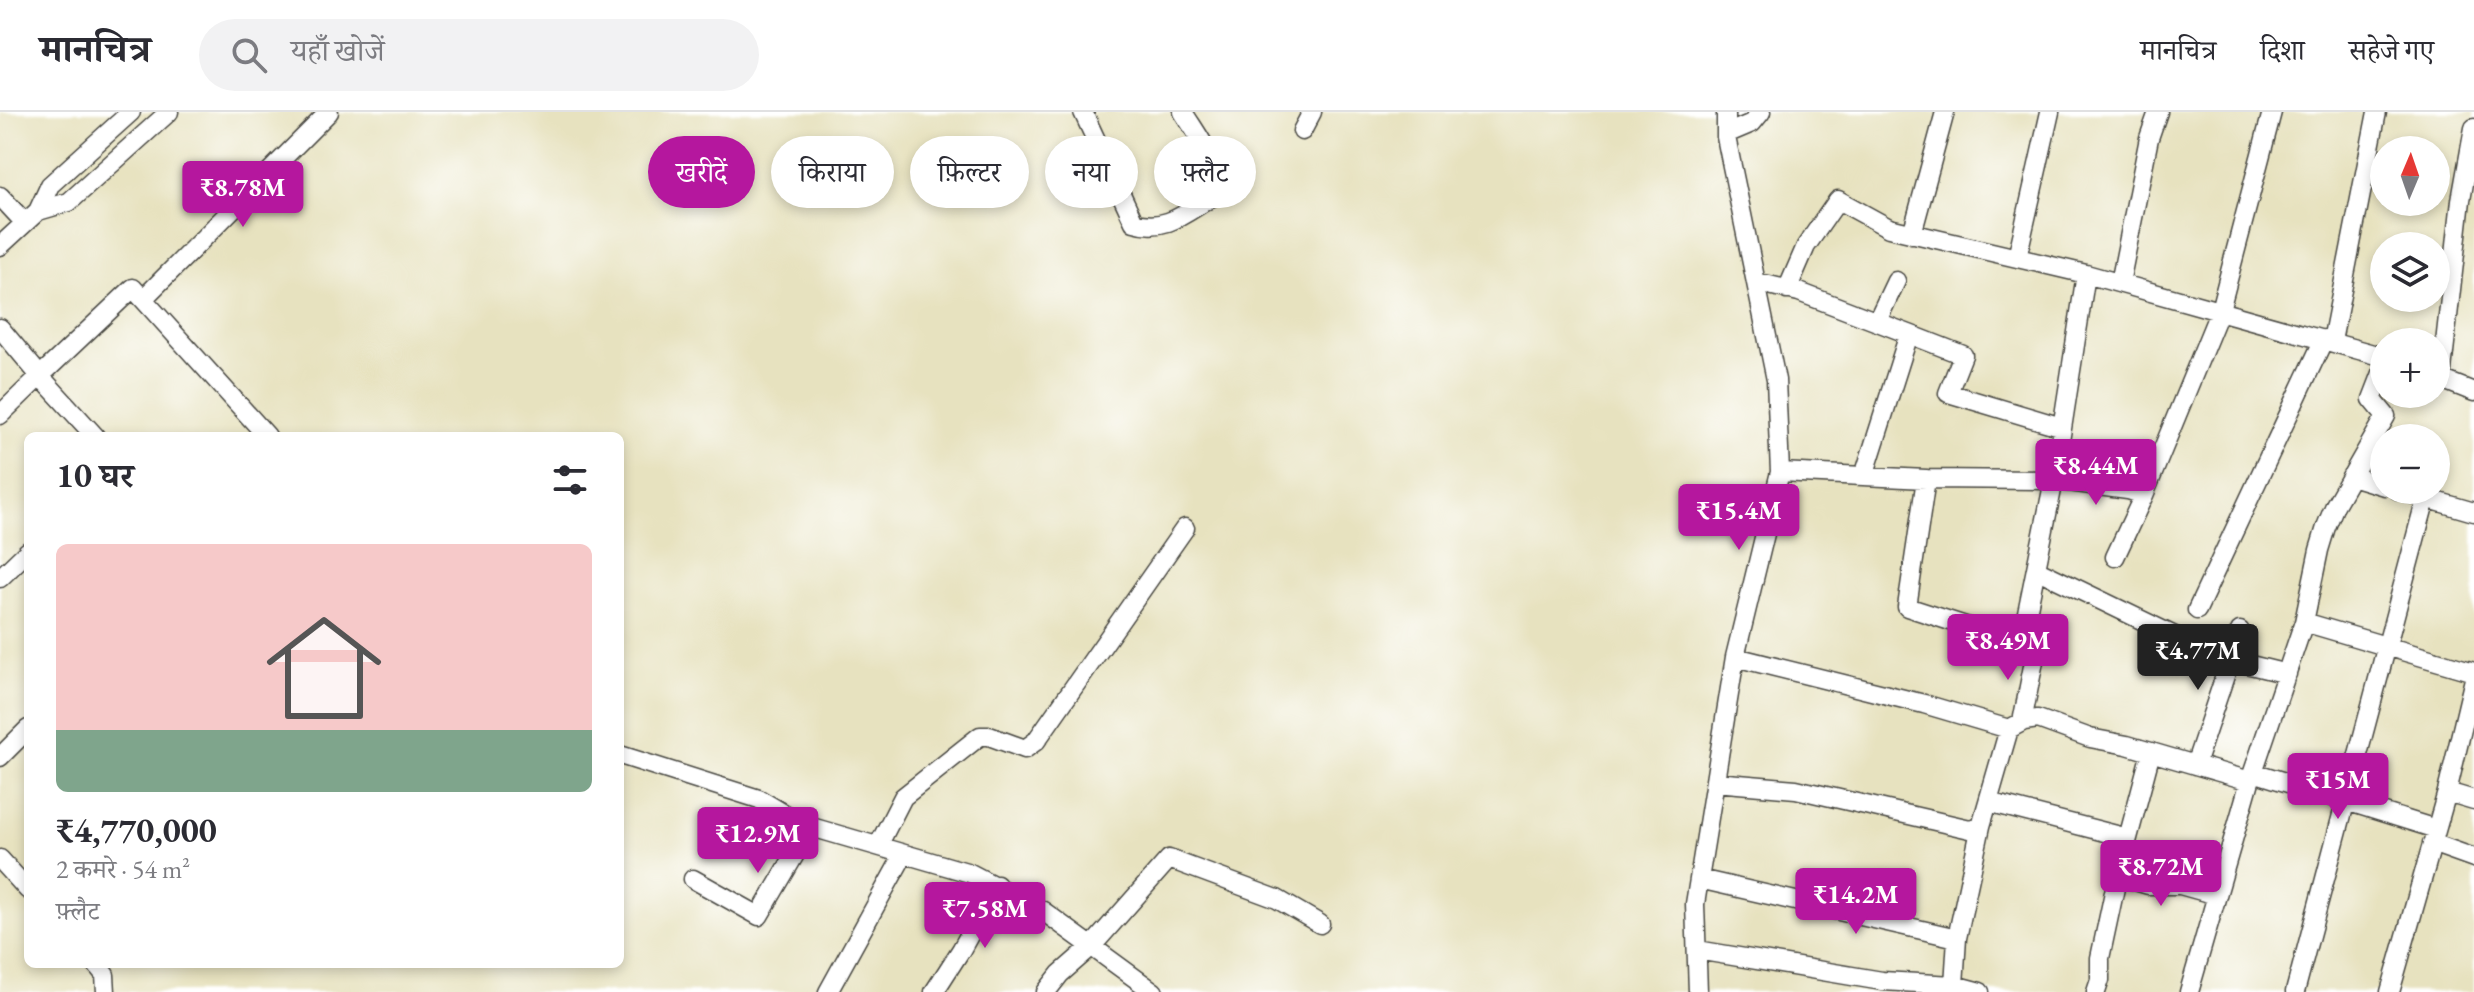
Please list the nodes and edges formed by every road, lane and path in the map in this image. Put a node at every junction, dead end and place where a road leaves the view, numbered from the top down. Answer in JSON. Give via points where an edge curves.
{"nodes":[{"id":1,"x":131,"y":112,"type":"edge"},
{"id":2,"x":169,"y":112,"type":"edge"},
{"id":3,"x":329,"y":112,"type":"edge"},
{"id":4,"x":1083,"y":112,"type":"edge"},
{"id":5,"x":1183,"y":112,"type":"edge"},
{"id":6,"x":1312,"y":112,"type":"edge"},
{"id":7,"x":1726,"y":112,"type":"edge"},
{"id":8,"x":1761,"y":112,"type":"edge"},
{"id":9,"x":1945,"y":112,"type":"edge"},
{"id":10,"x":2050,"y":112,"type":"edge"},
{"id":11,"x":2158,"y":112,"type":"edge"},
{"id":12,"x":2272,"y":112,"type":"edge"},
{"id":13,"x":2377,"y":112,"type":"edge"},
{"id":14,"x":2474,"y":128,"type":"edge"},
{"id":15,"x":1302,"y":131,"type":"dead end"},
{"id":16,"x":1726,"y":134,"type":"junction"},
{"id":17,"x":0,"y":196,"type":"edge"},
{"id":18,"x":32,"y":217,"type":"junction"},
{"id":19,"x":1912,"y":234,"type":"junction"},
{"id":20,"x":0,"y":246,"type":"edge"},
{"id":21,"x":2017,"y":258,"type":"junction"},
{"id":22,"x":2465,"y":260,"type":"edge"},
{"id":23,"x":2086,"y":274,"type":"junction"},
{"id":24,"x":1896,"y":281,"type":"dead end"},
{"id":25,"x":1756,"y":282,"type":"junction"},
{"id":26,"x":2120,"y":283,"type":"junction"},
{"id":27,"x":1787,"y":290,"type":"junction"},
{"id":28,"x":143,"y":299,"type":"junction"},
{"id":29,"x":2220,"y":310,"type":"junction"},
{"id":30,"x":1877,"y":321,"type":"junction"},
{"id":31,"x":0,"y":328,"type":"edge"},
{"id":32,"x":2449,"y":328,"type":"edge"},
{"id":33,"x":1909,"y":334,"type":"junction"},
{"id":34,"x":2328,"y":340,"type":"junction"},
{"id":35,"x":2370,"y":353,"type":"edge"},
{"id":36,"x":40,"y":376,"type":"junction"},
{"id":37,"x":2450,"y":383,"type":"edge"},
{"id":38,"x":2474,"y":392,"type":"edge"},
{"id":39,"x":2379,"y":408,"type":"edge"},
{"id":40,"x":0,"y":415,"type":"edge"},
{"id":41,"x":2062,"y":427,"type":"junction"},
{"id":42,"x":91,"y":432,"type":"edge"},
{"id":43,"x":263,"y":432,"type":"edge"},
{"id":44,"x":1780,"y":472,"type":"junction"},
{"id":45,"x":1864,"y":476,"type":"junction"},
{"id":46,"x":2351,"y":476,"type":"junction"},
{"id":47,"x":1926,"y":479,"type":"junction"},
{"id":48,"x":2054,"y":480,"type":"junction"},
{"id":49,"x":2370,"y":482,"type":"edge"},
{"id":50,"x":2144,"y":495,"type":"junction"},
{"id":51,"x":2424,"y":504,"type":"edge"},
{"id":52,"x":2447,"y":504,"type":"edge"},
{"id":53,"x":2474,"y":512,"type":"edge"},
{"id":54,"x":1185,"y":528,"type":"dead end"},
{"id":55,"x":24,"y":555,"type":"edge"},
{"id":56,"x":2115,"y":557,"type":"dead end"},
{"id":57,"x":2036,"y":569,"type":"junction"},
{"id":58,"x":0,"y":578,"type":"edge"},
{"id":59,"x":2197,"y":610,"type":"dead end"},
{"id":60,"x":2304,"y":622,"type":"junction"},
{"id":61,"x":2240,"y":631,"type":"dead end"},
{"id":62,"x":2022,"y":637,"type":"junction"},
{"id":63,"x":2387,"y":646,"type":"junction"},
{"id":64,"x":1735,"y":657,"type":"junction"},
{"id":65,"x":2230,"y":660,"type":"junction"},
{"id":66,"x":2287,"y":674,"type":"junction"},
{"id":67,"x":2473,"y":682,"type":"edge"},
{"id":68,"x":2015,"y":725,"type":"junction"},
{"id":69,"x":24,"y":733,"type":"edge"},
{"id":70,"x":2151,"y":752,"type":"junction"},
{"id":71,"x":624,"y":756,"type":"edge"},
{"id":72,"x":0,"y":757,"type":"edge"},
{"id":73,"x":2195,"y":765,"type":"junction"},
{"id":74,"x":2252,"y":777,"type":"junction"},
{"id":75,"x":1715,"y":782,"type":"junction"},
{"id":76,"x":2447,"y":792,"type":"junction"},
{"id":77,"x":2474,"y":800,"type":"edge"},
{"id":78,"x":1988,"y":802,"type":"junction"},
{"id":79,"x":2346,"y":802,"type":"junction"},
{"id":80,"x":1981,"y":826,"type":"junction"},
{"id":81,"x":811,"y":827,"type":"junction"},
{"id":82,"x":2434,"y":836,"type":"junction"},
{"id":83,"x":2128,"y":838,"type":"junction"},
{"id":84,"x":878,"y":846,"type":"junction"},
{"id":85,"x":904,"y":854,"type":"junction"},
{"id":86,"x":2474,"y":858,"type":"edge"},
{"id":87,"x":0,"y":859,"type":"edge"},
{"id":88,"x":2118,"y":876,"type":"junction"},
{"id":89,"x":693,"y":879,"type":"dead end"},
{"id":90,"x":1699,"y":879,"type":"junction"},
{"id":91,"x":997,"y":885,"type":"junction"},
{"id":92,"x":24,"y":886,"type":"edge"},
{"id":93,"x":2216,"y":895,"type":"junction"},
{"id":94,"x":1320,"y":924,"type":"dead end"},
{"id":95,"x":1957,"y":938,"type":"junction"},
{"id":96,"x":1092,"y":946,"type":"junction"},
{"id":97,"x":1697,"y":950,"type":"junction"},
{"id":98,"x":99,"y":968,"type":"edge"},
{"id":99,"x":1954,"y":985,"type":"junction"},
{"id":100,"x":1879,"y":987,"type":"edge"},
{"id":101,"x":106,"y":992,"type":"edge"},
{"id":102,"x":828,"y":992,"type":"edge"},
{"id":103,"x":934,"y":992,"type":"edge"},
{"id":104,"x":1046,"y":992,"type":"edge"},
{"id":105,"x":1154,"y":992,"type":"edge"},
{"id":106,"x":1698,"y":992,"type":"edge"},
{"id":107,"x":1980,"y":992,"type":"edge"},
{"id":108,"x":2096,"y":992,"type":"edge"},
{"id":109,"x":2189,"y":992,"type":"edge"},
{"id":110,"x":2295,"y":992,"type":"edge"},
{"id":111,"x":2390,"y":992,"type":"edge"}],
"edges":[{"from":1,"to":18,"type":"street","via":[[50,185]]},
{"from":2,"to":18,"type":"street","via":[[69,202]]},
{"from":3,"to":28,"type":"street"},
{"from":4,"to":5,"type":"street","via":[[1134,222],[1162,226],[1212,197],[1216,181],[1214,163]]},
{"from":6,"to":15,"type":"street"},
{"from":7,"to":16,"type":"street"},
{"from":8,"to":16,"type":"street","via":[[1752,123]]},
{"from":9,"to":19,"type":"street"},
{"from":10,"to":21,"type":"street"},
{"from":11,"to":26,"type":"street"},
{"from":12,"to":29,"type":"street"},
{"from":13,"to":34,"type":"street"},
{"from":14,"to":22,"type":"street","via":[[2461,200]]},
{"from":16,"to":25,"type":"street"},
{"from":17,"to":18,"type":"street"},
{"from":18,"to":20,"type":"street"},
{"from":19,"to":21,"type":"street"},
{"from":19,"to":27,"type":"street","via":[[1889,228],[1838,200],[1806,246]]},
{"from":21,"to":23,"type":"street"},
{"from":22,"to":32,"type":"street"},
{"from":23,"to":26,"type":"street"},
{"from":23,"to":41,"type":"street"},
{"from":24,"to":30,"type":"street"},
{"from":25,"to":27,"type":"street"},
{"from":25,"to":44,"type":"street","via":[[1776,380]]},
{"from":26,"to":29,"type":"street"},
{"from":27,"to":30,"type":"street"},
{"from":28,"to":36,"type":"street","via":[[133,288]]},
{"from":28,"to":43,"type":"street"},
{"from":29,"to":34,"type":"street"},
{"from":29,"to":50,"type":"street"},
{"from":30,"to":33,"type":"street"},
{"from":31,"to":36,"type":"street"},
{"from":33,"to":41,"type":"street","via":[[1963,355],[1948,393]]},
{"from":33,"to":45,"type":"street"},
{"from":34,"to":35,"type":"street"},
{"from":34,"to":59,"type":"street"},
{"from":36,"to":40,"type":"street"},
{"from":36,"to":42,"type":"street"},
{"from":37,"to":38,"type":"street"},
{"from":39,"to":46,"type":"street","via":[[2386,416]]},
{"from":41,"to":48,"type":"street"},
{"from":44,"to":45,"type":"street"},
{"from":44,"to":64,"type":"street"},
{"from":45,"to":47,"type":"street"},
{"from":46,"to":49,"type":"street"},
{"from":46,"to":60,"type":"street","via":[[2319,550]]},
{"from":47,"to":48,"type":"street"},
{"from":47,"to":62,"type":"street","via":[[1907,607],[2009,640]]},
{"from":48,"to":50,"type":"street"},
{"from":48,"to":57,"type":"street"},
{"from":50,"to":56,"type":"street"},
{"from":51,"to":63,"type":"street"},
{"from":52,"to":53,"type":"street"},
{"from":54,"to":84,"type":"street","via":[[1036,741],[1025,749],[980,736],[903,797]]},
{"from":55,"to":58,"type":"street"},
{"from":57,"to":62,"type":"street"},
{"from":57,"to":65,"type":"street"},
{"from":60,"to":63,"type":"street"},
{"from":60,"to":66,"type":"street"},
{"from":61,"to":65,"type":"street"},
{"from":62,"to":68,"type":"street","via":[[2035,656]]},
{"from":63,"to":67,"type":"street"},
{"from":63,"to":79,"type":"street"},
{"from":64,"to":68,"type":"street"},
{"from":64,"to":75,"type":"street"},
{"from":65,"to":66,"type":"street"},
{"from":65,"to":73,"type":"street"},
{"from":66,"to":74,"type":"street"},
{"from":67,"to":76,"type":"street"},
{"from":68,"to":70,"type":"street","via":[[2038,719]]},
{"from":68,"to":78,"type":"street"},
{"from":69,"to":72,"type":"street"},
{"from":70,"to":73,"type":"street"},
{"from":70,"to":83,"type":"street"},
{"from":71,"to":81,"type":"street","via":[[759,799]]},
{"from":73,"to":74,"type":"street"},
{"from":74,"to":79,"type":"street"},
{"from":74,"to":93,"type":"street"},
{"from":75,"to":80,"type":"street","via":[[1796,789],[1970,829]]},
{"from":75,"to":90,"type":"street"},
{"from":76,"to":77,"type":"street"},
{"from":76,"to":82,"type":"street"},
{"from":78,"to":80,"type":"street"},
{"from":78,"to":83,"type":"street"},
{"from":79,"to":82,"type":"street"},
{"from":79,"to":110,"type":"street"},
{"from":80,"to":95,"type":"street"},
{"from":81,"to":84,"type":"street"},
{"from":81,"to":89,"type":"street","via":[[759,916]]},
{"from":82,"to":86,"type":"street"},
{"from":82,"to":111,"type":"street"},
{"from":83,"to":88,"type":"street"},
{"from":84,"to":85,"type":"street"},
{"from":85,"to":91,"type":"street"},
{"from":85,"to":102,"type":"street"},
{"from":87,"to":92,"type":"street"},
{"from":88,"to":93,"type":"street"},
{"from":88,"to":108,"type":"street"},
{"from":90,"to":95,"type":"street"},
{"from":90,"to":97,"type":"street"},
{"from":91,"to":96,"type":"street"},
{"from":91,"to":103,"type":"street"},
{"from":93,"to":109,"type":"street"},
{"from":94,"to":96,"type":"street","via":[[1277,899],[1169,859]]},
{"from":95,"to":99,"type":"street"},
{"from":96,"to":104,"type":"street"},
{"from":96,"to":105,"type":"street"},
{"from":97,"to":100,"type":"street"},
{"from":97,"to":106,"type":"street"},
{"from":98,"to":101,"type":"street"},
{"from":99,"to":100,"type":"street"},
{"from":99,"to":107,"type":"street"}]}
